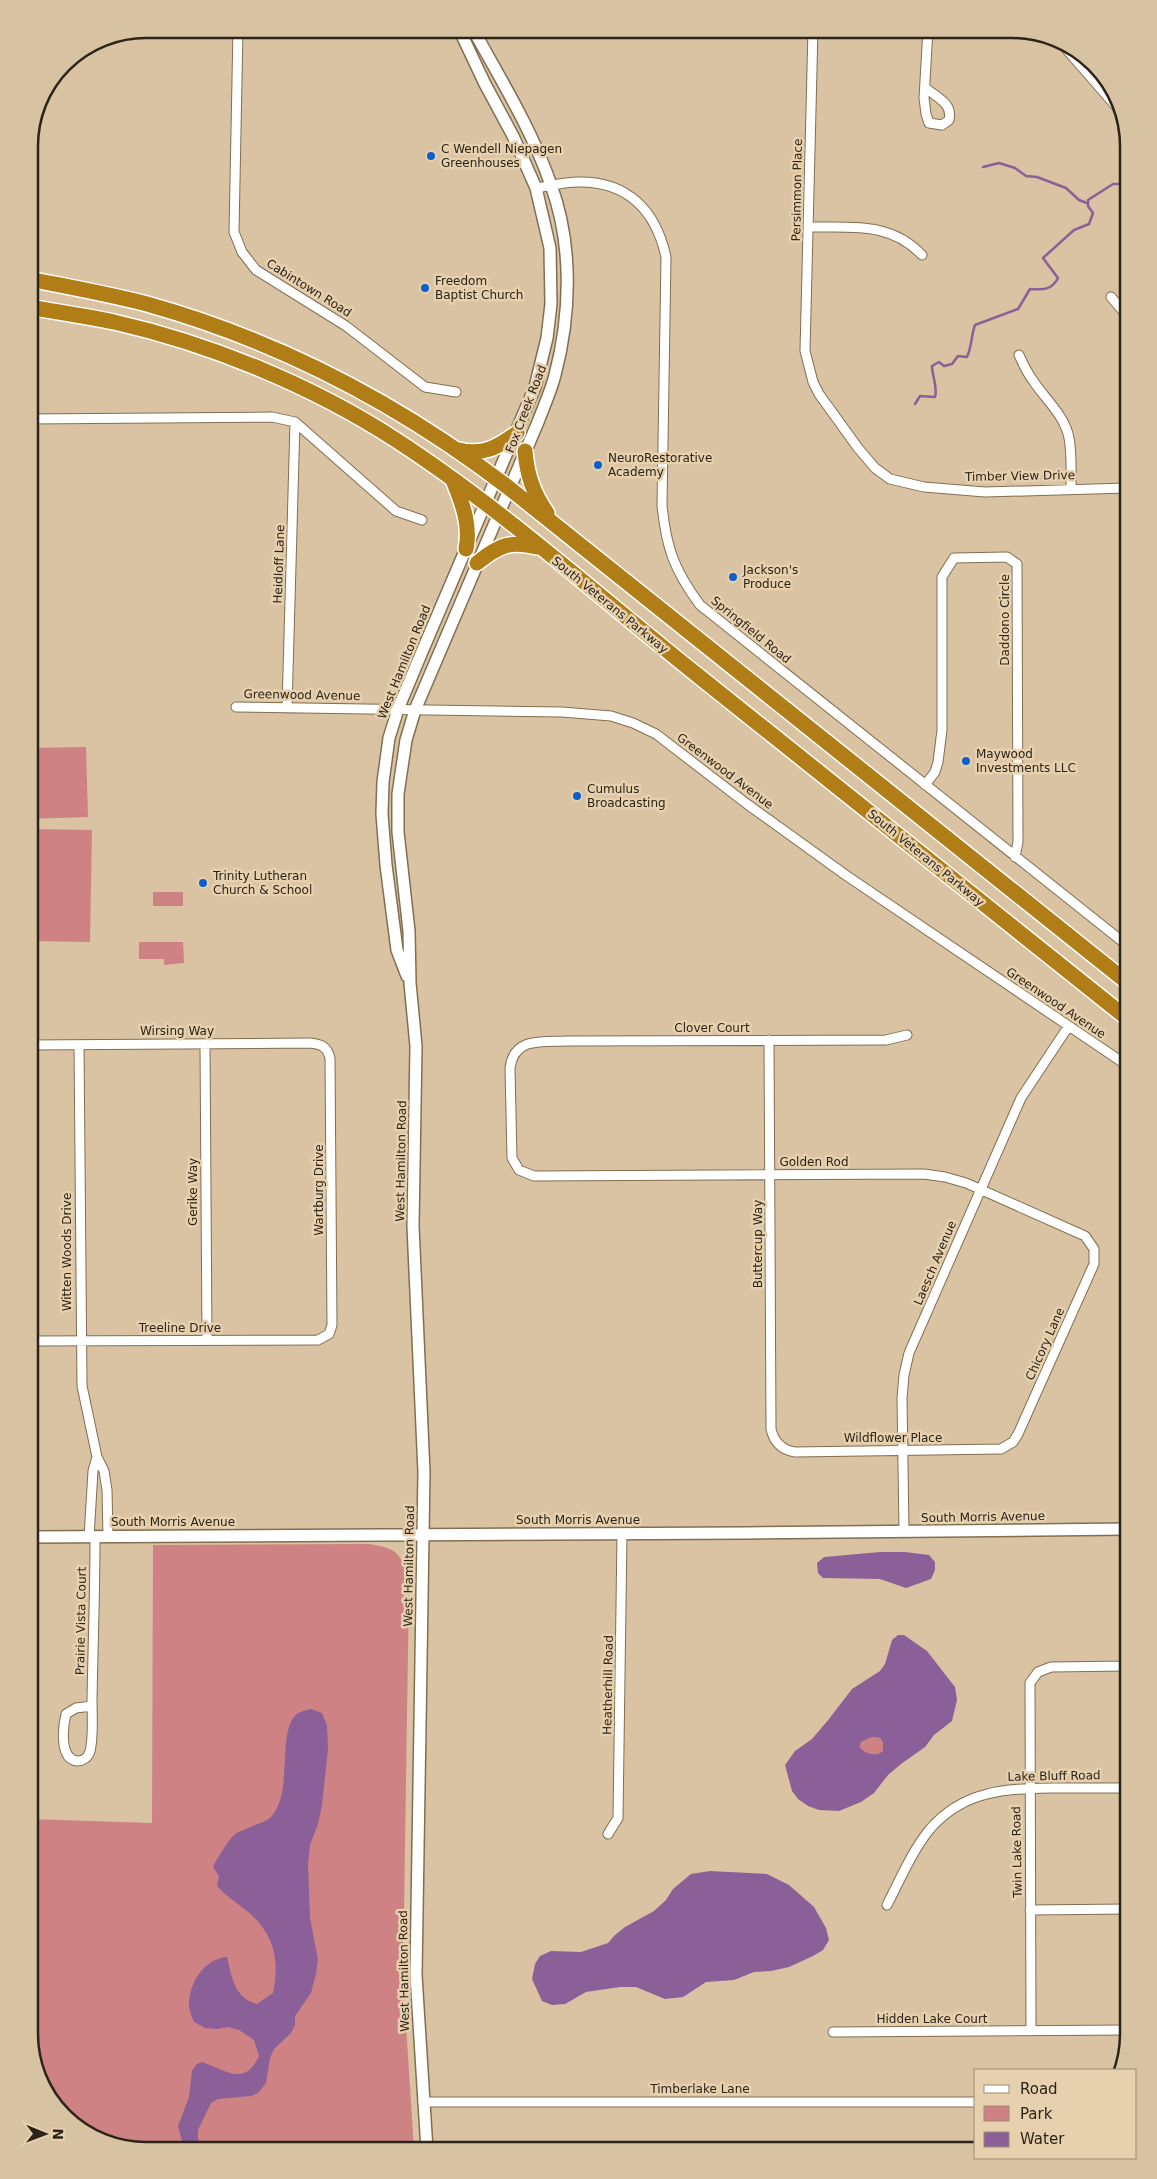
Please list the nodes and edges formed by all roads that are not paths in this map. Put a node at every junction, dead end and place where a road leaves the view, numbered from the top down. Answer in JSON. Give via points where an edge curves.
{"nodes":[{"id":1,"x":238,"y":38,"type":"edge"},
{"id":2,"x":463,"y":38,"type":"edge"},
{"id":3,"x":478,"y":38,"type":"edge"},
{"id":4,"x":813,"y":38,"type":"edge"},
{"id":5,"x":928,"y":38,"type":"edge"},
{"id":6,"x":1074,"y":58,"type":"edge"},
{"id":7,"x":926,"y":88,"type":"dead end"},
{"id":8,"x":1107,"y":96,"type":"edge"},
{"id":9,"x":552,"y":186,"type":"junction"},
{"id":10,"x":536,"y":188,"type":"junction"},
{"id":11,"x":808,"y":227,"type":"junction"},
{"id":12,"x":922,"y":255,"type":"dead end"},
{"id":13,"x":38,"y":282,"type":"edge"},
{"id":14,"x":1111,"y":297,"type":"dead end"},
{"id":15,"x":1120,"y":308,"type":"edge"},
{"id":16,"x":38,"y":309,"type":"edge"},
{"id":17,"x":805,"y":351,"type":"joint"},
{"id":18,"x":1019,"y":355,"type":"dead end"},
{"id":19,"x":456,"y":392,"type":"dead end"},
{"id":20,"x":38,"y":419,"type":"edge"},
{"id":21,"x":295,"y":422,"type":"junction"},
{"id":22,"x":517,"y":433,"type":"junction"},
{"id":23,"x":458,"y":450,"type":"junction"},
{"id":24,"x":525,"y":451,"type":"junction"},
{"id":25,"x":452,"y":479,"type":"junction"},
{"id":26,"x":503,"y":484,"type":"junction"},
{"id":27,"x":1071,"y":488,"type":"junction"},
{"id":28,"x":1120,"y":488,"type":"edge"},
{"id":29,"x":485,"y":505,"type":"junction"},
{"id":30,"x":498,"y":515,"type":"junction"},
{"id":31,"x":422,"y":520,"type":"dead end"},
{"id":32,"x":557,"y":526,"type":"junction"},
{"id":33,"x":541,"y":548,"type":"junction"},
{"id":34,"x":466,"y":549,"type":"junction"},
{"id":35,"x":477,"y":563,"type":"junction"},
{"id":36,"x":236,"y":707,"type":"dead end"},
{"id":37,"x":287,"y":708,"type":"junction"},
{"id":38,"x":398,"y":710,"type":"junction"},
{"id":39,"x":415,"y":710,"type":"junction"},
{"id":40,"x":925,"y":785,"type":"junction"},
{"id":41,"x":1015,"y":857,"type":"junction"},
{"id":42,"x":1120,"y":940,"type":"edge"},
{"id":43,"x":1120,"y":978,"type":"edge"},
{"id":44,"x":410,"y":982,"type":"junction"},
{"id":45,"x":1120,"y":1013,"type":"edge"},
{"id":46,"x":1068,"y":1027,"type":"junction"},
{"id":47,"x":907,"y":1035,"type":"dead end"},
{"id":48,"x":769,"y":1040,"type":"junction"},
{"id":49,"x":79,"y":1044,"type":"junction"},
{"id":50,"x":205,"y":1044,"type":"junction"},
{"id":51,"x":38,"y":1045,"type":"edge"},
{"id":52,"x":325,"y":1047,"type":"joint"},
{"id":53,"x":1120,"y":1061,"type":"edge"},
{"id":54,"x":519,"y":1170,"type":"joint"},
{"id":55,"x":770,"y":1175,"type":"junction"},
{"id":56,"x":981,"y":1190,"type":"junction"},
{"id":57,"x":1093,"y":1247,"type":"joint"},
{"id":58,"x":328,"y":1334,"type":"joint"},
{"id":59,"x":207,"y":1340,"type":"junction"},
{"id":60,"x":38,"y":1341,"type":"edge"},
{"id":61,"x":80,"y":1341,"type":"junction"},
{"id":62,"x":779,"y":1445,"type":"joint"},
{"id":63,"x":1008,"y":1446,"type":"joint"},
{"id":64,"x":902,"y":1451,"type":"junction"},
{"id":65,"x":97,"y":1457,"type":"junction"},
{"id":66,"x":1120,"y":1529,"type":"edge"},
{"id":67,"x":904,"y":1531,"type":"junction"},
{"id":68,"x":622,"y":1534,"type":"junction"},
{"id":69,"x":424,"y":1535,"type":"junction"},
{"id":70,"x":108,"y":1536,"type":"junction"},
{"id":71,"x":38,"y":1537,"type":"edge"},
{"id":72,"x":92,"y":1537,"type":"junction"},
{"id":73,"x":1120,"y":1666,"type":"edge"},
{"id":74,"x":92,"y":1706,"type":"junction"},
{"id":75,"x":1120,"y":1788,"type":"edge"},
{"id":76,"x":1029,"y":1789,"type":"junction"},
{"id":77,"x":608,"y":1834,"type":"dead end"},
{"id":78,"x":887,"y":1905,"type":"dead end"},
{"id":79,"x":1120,"y":1909,"type":"edge"},
{"id":80,"x":1030,"y":1910,"type":"junction"},
{"id":81,"x":1120,"y":2030,"type":"edge"},
{"id":82,"x":1031,"y":2031,"type":"junction"},
{"id":83,"x":833,"y":2032,"type":"dead end"},
{"id":84,"x":423,"y":2102,"type":"junction"},
{"id":85,"x":974,"y":2102,"type":"edge"},
{"id":86,"x":426,"y":2141,"type":"edge"}],
"edges":[{"from":1,"to":19,"type":"street","name":"Cabintown Road","via":[[234,232],[242,252],[256,270],[346,326],[425,387]]},
{"from":2,"to":10,"type":"main road","name":"Fox Creek Road"},
{"from":3,"to":9,"type":"main road","name":"Fox Creek Road","via":[[532,140]]},
{"from":4,"to":11,"type":"street","name":"Persimmon Place"},
{"from":5,"to":7,"type":"street"},
{"from":6,"to":8,"type":"street"},
{"from":9,"to":10,"type":"street","name":"Springfield Road"},
{"from":9,"to":24,"type":"main road","name":"Fox Creek Road","via":[[567,265],[565,324],[555,377]]},
{"from":9,"to":40,"type":"street","name":"Springfield Road","via":[[579,182],[624,192],[647,211],[663,245],[666,282],[662,505],[672,559],[684,583],[700,604],[726,627]]},
{"from":10,"to":22,"type":"main road","name":"Fox Creek Road","via":[[550,248],[551,313],[542,363]]},
{"from":11,"to":12,"type":"street","via":[[883,230],[900,236]]},
{"from":11,"to":17,"type":"street","name":"Persimmon Place"},
{"from":13,"to":23,"type":"highway","via":[[149,305],[254,340],[357,389]]},
{"from":14,"to":15,"type":"street"},
{"from":16,"to":25,"type":"highway","name":"South Veterans Parkway","via":[[132,327],[249,366],[343,409],[394,438]]},
{"from":17,"to":27,"type":"street","name":"Timber View Drive","via":[[819,394],[858,448],[875,468],[890,479],[924,487],[985,492]]},
{"from":18,"to":27,"type":"street","via":[[1033,382],[1066,427],[1071,455]]},
{"from":20,"to":21,"type":"street","via":[[272,417]]},
{"from":21,"to":31,"type":"street","via":[[396,511]]},
{"from":21,"to":37,"type":"street","name":"Heidloff Lane"},
{"from":22,"to":23,"type":"highway","via":[[496,448],[482,453]]},
{"from":22,"to":26,"type":"main road","name":"Fox Creek Road"},
{"from":23,"to":26,"type":"highway"},
{"from":24,"to":26,"type":"main road","name":"Fox Creek Road"},
{"from":24,"to":32,"type":"highway","via":[[530,483],[537,499]]},
{"from":25,"to":29,"type":"highway","name":"South Veterans Parkway"},
{"from":25,"to":34,"type":"highway","via":[[468,524]]},
{"from":26,"to":29,"type":"main road","name":"West Hamilton Road"},
{"from":26,"to":30,"type":"main road","name":"Fox Creek Road"},
{"from":26,"to":32,"type":"highway"},
{"from":27,"to":28,"type":"street","name":"Timber View Drive"},
{"from":29,"to":30,"type":"highway","name":"South Veterans Parkway"},
{"from":29,"to":34,"type":"main road","name":"West Hamilton Road"},
{"from":30,"to":33,"type":"highway","name":"South Veterans Parkway"},
{"from":30,"to":35,"type":"main road","name":"West Hamilton Road"},
{"from":32,"to":43,"type":"highway"},
{"from":33,"to":35,"type":"highway","via":[[510,544]]},
{"from":33,"to":45,"type":"highway","name":"South Veterans Parkway"},
{"from":34,"to":38,"type":"main road","name":"West Hamilton Road"},
{"from":35,"to":39,"type":"main road","name":"West Hamilton Road"},
{"from":36,"to":37,"type":"street","name":"Greenwood Avenue"},
{"from":37,"to":38,"type":"street","name":"Greenwood Avenue"},
{"from":38,"to":39,"type":"street","name":"Greenwood Avenue"},
{"from":38,"to":44,"type":"main road","name":"West Hamilton Road","via":[[385,761],[382,814],[397,950]]},
{"from":39,"to":44,"type":"main road","name":"West Hamilton Road","via":[[406,740],[398,794]]},
{"from":39,"to":46,"type":"street","name":"Greenwood Avenue","via":[[588,713],[611,716],[643,727],[863,887]]},
{"from":40,"to":41,"type":"street","name":"Springfield Road"},
{"from":40,"to":41,"type":"street","name":"Daddono Circle","via":[[935,772],[940,749],[942,577],[954,558],[1007,557],[1017,564],[1018,842]]},
{"from":41,"to":42,"type":"street","name":"Springfield Road"},
{"from":44,"to":69,"type":"main road","name":"West Hamilton Road","via":[[416,1046],[413,1236],[423,1434]]},
{"from":46,"to":53,"type":"street","name":"Greenwood Avenue"},
{"from":46,"to":56,"type":"street","name":"Laesch Avenue","via":[[1021,1098]]},
{"from":47,"to":48,"type":"street","name":"Clover Court","via":[[886,1040]]},
{"from":48,"to":54,"type":"street","name":"Clover Court","via":[[531,1042],[519,1049],[511,1060],[511,1154]]},
{"from":48,"to":55,"type":"street","name":"Buttercup Way"},
{"from":49,"to":50,"type":"street","name":"Wirsing Way"},
{"from":49,"to":51,"type":"street","name":"Wirsing Way"},
{"from":49,"to":61,"type":"street","name":"Witten Woods Drive"},
{"from":50,"to":52,"type":"street","name":"Wirsing Way","via":[[318,1044]]},
{"from":50,"to":59,"type":"street","name":"Gerike Way"},
{"from":52,"to":58,"type":"street","name":"Wartburg Drive","via":[[330,1058],[332,1325]]},
{"from":54,"to":55,"type":"street","name":"Golden Rod","via":[[534,1176]]},
{"from":55,"to":56,"type":"street","name":"Golden Rod","via":[[924,1174],[956,1180]]},
{"from":55,"to":62,"type":"street","name":"Buttercup Way","via":[[772,1429]]},
{"from":56,"to":57,"type":"street","name":"Golden Rod","via":[[1085,1236]]},
{"from":56,"to":64,"type":"street","name":"Laesch Avenue","via":[[909,1353],[902,1387]]},
{"from":57,"to":63,"type":"street","name":"Chicory Lane","via":[[1094,1264],[1018,1434]]},
{"from":58,"to":59,"type":"street","name":"Treeline Drive","via":[[318,1340]]},
{"from":59,"to":61,"type":"street","name":"Treeline Drive"},
{"from":60,"to":61,"type":"street","name":"Treeline Drive"},
{"from":61,"to":65,"type":"street","name":"Witten Woods Drive","via":[[82,1386]]},
{"from":62,"to":64,"type":"street","name":"Wildflower Place","via":[[795,1452]]},
{"from":63,"to":64,"type":"street","name":"Wildflower Place","via":[[996,1450]]},
{"from":64,"to":67,"type":"street","name":"Laesch Avenue"},
{"from":65,"to":70,"type":"street","name":"Witten Woods Drive","via":[[104,1470],[107,1490]]},
{"from":65,"to":72,"type":"street","name":"Witten Woods Drive","via":[[93,1471]]},
{"from":66,"to":67,"type":"main road","name":"South Morris Avenue"},
{"from":67,"to":68,"type":"main road","name":"South Morris Avenue"},
{"from":68,"to":69,"type":"main road","name":"South Morris Avenue"},
{"from":68,"to":77,"type":"street","name":"Heatherhill Road","via":[[618,1818]]},
{"from":69,"to":70,"type":"main road","name":"South Morris Avenue"},
{"from":69,"to":84,"type":"main road","name":"West Hamilton Road","via":[[416,1975]]},
{"from":70,"to":72,"type":"main road","name":"South Morris Avenue"},
{"from":71,"to":72,"type":"main road","name":"South Morris Avenue"},
{"from":72,"to":74,"type":"street","name":"Prairie Vista Court"},
{"from":73,"to":76,"type":"street","name":"Twin Lake Road","via":[[1050,1667],[1035,1675],[1029,1687]]},
{"from":74,"to":74,"type":"street","name":"Prairie Vista Court","via":[[89,1754],[80,1761],[74,1761],[65,1749],[66,1714],[76,1708]]},
{"from":75,"to":76,"type":"street","name":"Lake Bluff Road"},
{"from":76,"to":78,"type":"street","name":"Lake Bluff Road","via":[[983,1794],[944,1815],[924,1837]]},
{"from":76,"to":80,"type":"street","name":"Twin Lake Road"},
{"from":79,"to":80,"type":"street"},
{"from":80,"to":82,"type":"street","name":"Twin Lake Road"},
{"from":81,"to":82,"type":"street","name":"Hidden Lake Court"},
{"from":82,"to":83,"type":"street","name":"Hidden Lake Court"},
{"from":84,"to":85,"type":"street","name":"Timberlake Lane"},
{"from":84,"to":86,"type":"main road","name":"West Hamilton Road"}]}
